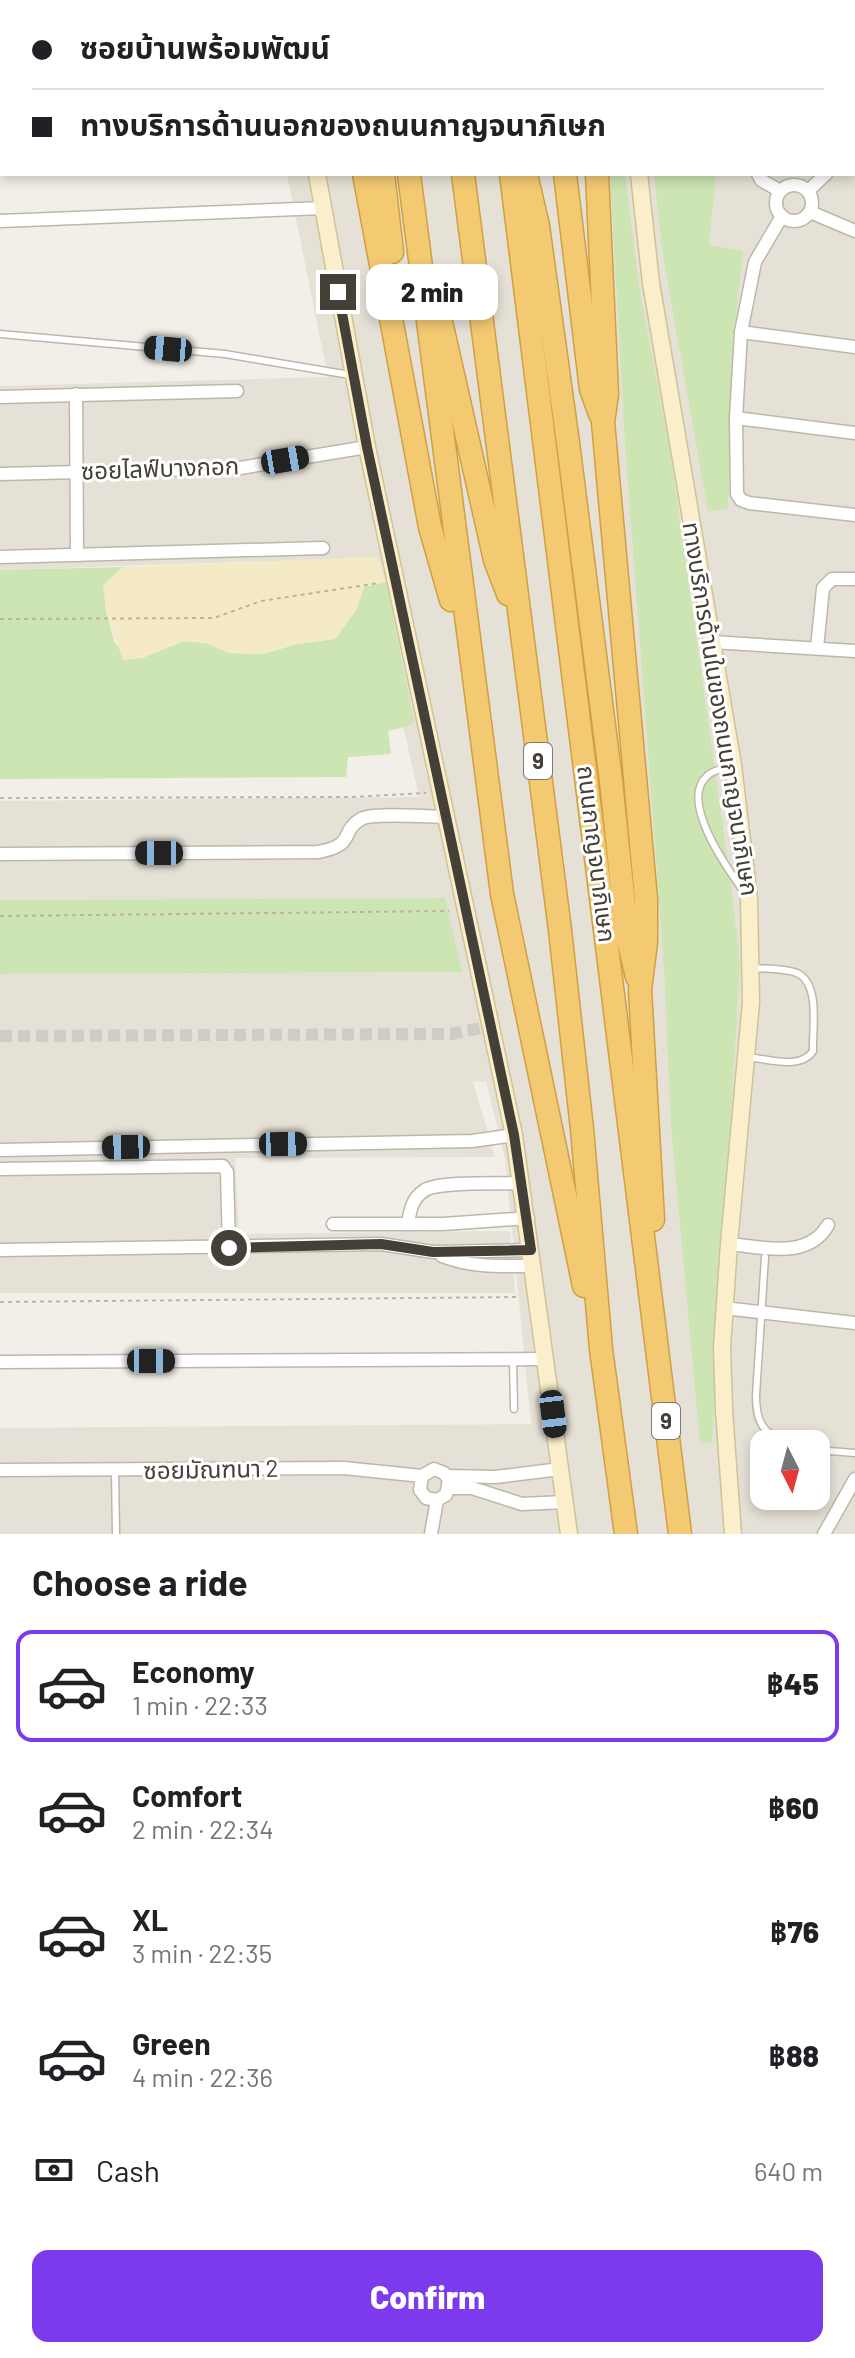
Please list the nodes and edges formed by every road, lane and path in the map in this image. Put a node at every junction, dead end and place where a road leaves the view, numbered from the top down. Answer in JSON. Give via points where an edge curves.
{"nodes":[{"id":1,"x":317,"y":176,"type":"edge"},
{"id":2,"x":364,"y":176,"type":"edge"},
{"id":3,"x":383,"y":176,"type":"edge"},
{"id":4,"x":409,"y":176,"type":"edge"},
{"id":5,"x":463,"y":176,"type":"edge"},
{"id":6,"x":511,"y":176,"type":"edge"},
{"id":7,"x":526,"y":176,"type":"edge"},
{"id":8,"x":565,"y":176,"type":"edge"},
{"id":9,"x":597,"y":176,"type":"edge"},
{"id":10,"x":639,"y":176,"type":"edge"},
{"id":11,"x":759,"y":176,"type":"edge"},
{"id":12,"x":824,"y":176,"type":"edge"},
{"id":13,"x":780,"y":191,"type":"junction"},
{"id":14,"x":808,"y":191,"type":"junction"},
{"id":15,"x":323,"y":208,"type":"junction"},
{"id":16,"x":810,"y":212,"type":"junction"},
{"id":17,"x":782,"y":216,"type":"junction"},
{"id":18,"x":0,"y":221,"type":"edge"},
{"id":19,"x":855,"y":231,"type":"edge"},
{"id":20,"x":417,"y":242,"type":"junction"},
{"id":21,"x":393,"y":329,"type":"junction"},
{"id":22,"x":741,"y":332,"type":"junction"},
{"id":23,"x":0,"y":334,"type":"edge"},
{"id":24,"x":855,"y":347,"type":"edge"},
{"id":25,"x":354,"y":375,"type":"junction"},
{"id":26,"x":237,"y":391,"type":"dead end"},
{"id":27,"x":76,"y":394,"type":"junction"},
{"id":28,"x":0,"y":397,"type":"edge"},
{"id":29,"x":736,"y":418,"type":"junction"},
{"id":30,"x":603,"y":422,"type":"junction"},
{"id":31,"x":855,"y":433,"type":"edge"},
{"id":32,"x":367,"y":447,"type":"junction"},
{"id":33,"x":78,"y":471,"type":"junction"},
{"id":34,"x":0,"y":474,"type":"edge"},
{"id":35,"x":855,"y":515,"type":"edge"},
{"id":36,"x":323,"y":548,"type":"dead end"},
{"id":37,"x":77,"y":555,"type":"junction"},
{"id":38,"x":0,"y":557,"type":"edge"},
{"id":39,"x":855,"y":579,"type":"edge"},
{"id":40,"x":396,"y":580,"type":"junction"},
{"id":41,"x":0,"y":619,"type":"edge"},
{"id":42,"x":519,"y":621,"type":"junction"},
{"id":43,"x":712,"y":642,"type":"junction"},
{"id":44,"x":817,"y":648,"type":"junction"},
{"id":45,"x":855,"y":651,"type":"edge"},
{"id":46,"x":471,"y":667,"type":"junction"},
{"id":47,"x":733,"y":765,"type":"junction"},
{"id":48,"x":439,"y":792,"type":"junction"},
{"id":49,"x":0,"y":798,"type":"edge"},
{"id":50,"x":446,"y":817,"type":"junction"},
{"id":51,"x":0,"y":854,"type":"edge"},
{"id":52,"x":749,"y":899,"type":"junction"},
{"id":53,"x":466,"y":910,"type":"junction"},
{"id":54,"x":0,"y":916,"type":"edge"},
{"id":55,"x":752,"y":968,"type":"junction"},
{"id":56,"x":640,"y":990,"type":"junction"},
{"id":57,"x":748,"y":1057,"type":"junction"},
{"id":58,"x":514,"y":1135,"type":"junction"},
{"id":59,"x":0,"y":1150,"type":"edge"},
{"id":60,"x":0,"y":1169,"type":"edge"},
{"id":61,"x":522,"y":1183,"type":"junction"},
{"id":62,"x":528,"y":1218,"type":"junction"},
{"id":63,"x":333,"y":1224,"type":"dead end"},
{"id":64,"x":408,"y":1224,"type":"junction"},
{"id":65,"x":828,"y":1225,"type":"dead end"},
{"id":66,"x":729,"y":1244,"type":"junction"},
{"id":67,"x":229,"y":1248,"type":"junction"},
{"id":68,"x":0,"y":1250,"type":"edge"},
{"id":69,"x":765,"y":1257,"type":"dead end"},
{"id":70,"x":532,"y":1258,"type":"junction"},
{"id":71,"x":538,"y":1297,"type":"junction"},
{"id":72,"x":0,"y":1302,"type":"edge"},
{"id":73,"x":724,"y":1308,"type":"junction"},
{"id":74,"x":653,"y":1309,"type":"junction"},
{"id":75,"x":761,"y":1312,"type":"junction"},
{"id":76,"x":855,"y":1323,"type":"edge"},
{"id":77,"x":601,"y":1349,"type":"junction"},
{"id":78,"x":513,"y":1358,"type":"junction"},
{"id":79,"x":546,"y":1359,"type":"junction"},
{"id":80,"x":0,"y":1362,"type":"edge"},
{"id":81,"x":514,"y":1409,"type":"dead end"},
{"id":82,"x":766,"y":1430,"type":"edge"},
{"id":83,"x":830,"y":1451,"type":"edge"},
{"id":84,"x":855,"y":1453,"type":"edge"},
{"id":85,"x":560,"y":1469,"type":"junction"},
{"id":86,"x":0,"y":1470,"type":"edge"},
{"id":87,"x":115,"y":1470,"type":"junction"},
{"id":88,"x":422,"y":1476,"type":"junction"},
{"id":89,"x":855,"y":1479,"type":"edge"},
{"id":90,"x":448,"y":1482,"type":"junction"},
{"id":91,"x":437,"y":1500,"type":"junction"},
{"id":92,"x":564,"y":1502,"type":"junction"},
{"id":93,"x":116,"y":1534,"type":"edge"},
{"id":94,"x":431,"y":1534,"type":"edge"},
{"id":95,"x":569,"y":1534,"type":"edge"},
{"id":96,"x":626,"y":1534,"type":"edge"},
{"id":97,"x":680,"y":1534,"type":"edge"},
{"id":98,"x":733,"y":1534,"type":"edge"},
{"id":99,"x":824,"y":1534,"type":"edge"}],
"edges":[{"from":1,"to":15,"type":"main road"},
{"from":2,"to":21,"type":"highway"},
{"from":3,"to":21,"type":"highway"},
{"from":4,"to":20,"type":"highway"},
{"from":5,"to":42,"type":"highway","name":"ถนนกาญจนาภิเษก","number":"9"},
{"from":6,"to":74,"type":"highway","name":"ถนนกาญจนาภิเษก","number":"9"},
{"from":7,"to":56,"type":"highway","via":[[579,524],[627,935]]},
{"from":8,"to":30,"type":"highway","via":[[591,389]]},
{"from":9,"to":30,"type":"highway","via":[[607,394]]},
{"from":10,"to":43,"type":"main road","name":"ทางบริการด้านในของถนนกาญจนาภิเษก","via":[[651,283]]},
{"from":11,"to":13,"type":"street"},
{"from":12,"to":14,"type":"street"},
{"from":13,"to":14,"type":"street","via":[[794,185]]},
{"from":13,"to":17,"type":"street","via":[[776,204]]},
{"from":14,"to":16,"type":"street"},
{"from":15,"to":18,"type":"street"},
{"from":15,"to":25,"type":"main road"},
{"from":16,"to":17,"type":"street","via":[[797,221]]},
{"from":16,"to":19,"type":"street"},
{"from":17,"to":22,"type":"street","via":[[755,262]]},
{"from":20,"to":42,"type":"highway","via":[[434,292],[495,560]]},
{"from":20,"to":46,"type":"highway"},
{"from":21,"to":46,"type":"highway","via":[[430,527]]},
{"from":22,"to":24,"type":"street"},
{"from":22,"to":29,"type":"street"},
{"from":23,"to":25,"type":"lane","via":[[225,354]]},
{"from":25,"to":32,"type":"main road"},
{"from":26,"to":27,"type":"street"},
{"from":27,"to":28,"type":"street"},
{"from":27,"to":33,"type":"street"},
{"from":29,"to":31,"type":"street"},
{"from":29,"to":35,"type":"street","via":[[741,500]]},
{"from":30,"to":56,"type":"highway","via":[[645,884]]},
{"from":32,"to":33,"type":"street","name":"ซอยไลฟ์บางกอก","via":[[240,468]]},
{"from":32,"to":40,"type":"main road"},
{"from":33,"to":34,"type":"street","name":"ซอยไลฟ์บางกอก"},
{"from":33,"to":37,"type":"street"},
{"from":36,"to":37,"type":"street"},
{"from":37,"to":38,"type":"street"},
{"from":39,"to":44,"type":"street","via":[[832,579],[823,588]]},
{"from":40,"to":41,"type":"path","via":[[261,601],[214,618]]},
{"from":40,"to":48,"type":"main road"},
{"from":42,"to":77,"type":"highway","name":"ถนนกาญจนาภิเษก","number":"9","via":[[560,930]]},
{"from":43,"to":44,"type":"street"},
{"from":43,"to":47,"type":"main road","name":"ทางบริการด้านในของถนนกาญจนาภิเษก"},
{"from":44,"to":45,"type":"street"},
{"from":46,"to":77,"type":"highway","via":[[502,894]]},
{"from":47,"to":52,"type":"main road","name":"ทางบริการด้านในของถนนกาญจนาภิเษก"},
{"from":47,"to":52,"type":"lane","via":[[703,780],[699,806],[720,859]]},
{"from":48,"to":49,"type":"path"},
{"from":48,"to":50,"type":"main road"},
{"from":50,"to":51,"type":"street","via":[[364,817],[336,849],[318,852]]},
{"from":50,"to":53,"type":"main road"},
{"from":52,"to":55,"type":"main road","name":"ทางบริการด้านในของถนนกาญจนาภิเษก"},
{"from":53,"to":54,"type":"path"},
{"from":53,"to":58,"type":"main road"},
{"from":55,"to":57,"type":"main road","name":"ทางบริการด้านในของถนนกาญจนาภิเษก"},
{"from":55,"to":57,"type":"lane","via":[[795,972],[809,983],[813,1051],[799,1062]]},
{"from":56,"to":74,"type":"highway","via":[[653,1189]]},
{"from":57,"to":66,"type":"main road","name":"ทางบริการด้านในของถนนกาญจนาภิเษก"},
{"from":58,"to":59,"type":"street","via":[[472,1141]]},
{"from":58,"to":61,"type":"main road"},
{"from":60,"to":67,"type":"street","via":[[223,1166]]},
{"from":61,"to":62,"type":"main road"},
{"from":61,"to":64,"type":"street","via":[[435,1186],[416,1197]]},
{"from":62,"to":64,"type":"street"},
{"from":62,"to":70,"type":"main road"},
{"from":63,"to":64,"type":"street"},
{"from":65,"to":66,"type":"street","via":[[822,1237],[801,1247]]},
{"from":66,"to":73,"type":"main road","name":"ทางบริการด้านในของถนนกาญจนาภิเษก"},
{"from":67,"to":68,"type":"street"},
{"from":67,"to":70,"type":"street","via":[[381,1244],[433,1252],[464,1264]]},
{"from":69,"to":75,"type":"lane"},
{"from":70,"to":71,"type":"main road"},
{"from":71,"to":72,"type":"path"},
{"from":71,"to":79,"type":"main road"},
{"from":73,"to":75,"type":"street"},
{"from":73,"to":98,"type":"main road","name":"ทางบริการด้านในของถนนกาญจนาภิเษก","via":[[722,1378]]},
{"from":74,"to":97,"type":"highway","name":"ถนนกาญจนาภิเษก","number":"9"},
{"from":75,"to":76,"type":"street"},
{"from":75,"to":82,"type":"lane","via":[[756,1395],[759,1424]]},
{"from":77,"to":96,"type":"highway","name":"ถนนกาญจนาภิเษก","number":"9"},
{"from":78,"to":79,"type":"street"},
{"from":78,"to":80,"type":"street"},
{"from":78,"to":81,"type":"lane"},
{"from":79,"to":85,"type":"main road"},
{"from":83,"to":84,"type":"lane"},
{"from":85,"to":90,"type":"street","name":"ซอยมัณฑนา 2"},
{"from":85,"to":92,"type":"main road"},
{"from":86,"to":87,"type":"street","name":"ซอยมัณฑนา 2"},
{"from":87,"to":88,"type":"street","name":"ซอยมัณฑนา 2","via":[[344,1468]]},
{"from":87,"to":93,"type":"lane"},
{"from":88,"to":90,"type":"street","name":"ซอยมัณฑนา 2","via":[[434,1469]]},
{"from":88,"to":91,"type":"street","via":[[422,1495]]},
{"from":89,"to":99,"type":"street"},
{"from":90,"to":91,"type":"street","via":[[446,1495]]},
{"from":90,"to":92,"type":"street","name":"ซอยมัณฑนา 2","via":[[522,1504]]},
{"from":91,"to":94,"type":"street"},
{"from":92,"to":95,"type":"main road"}]}
